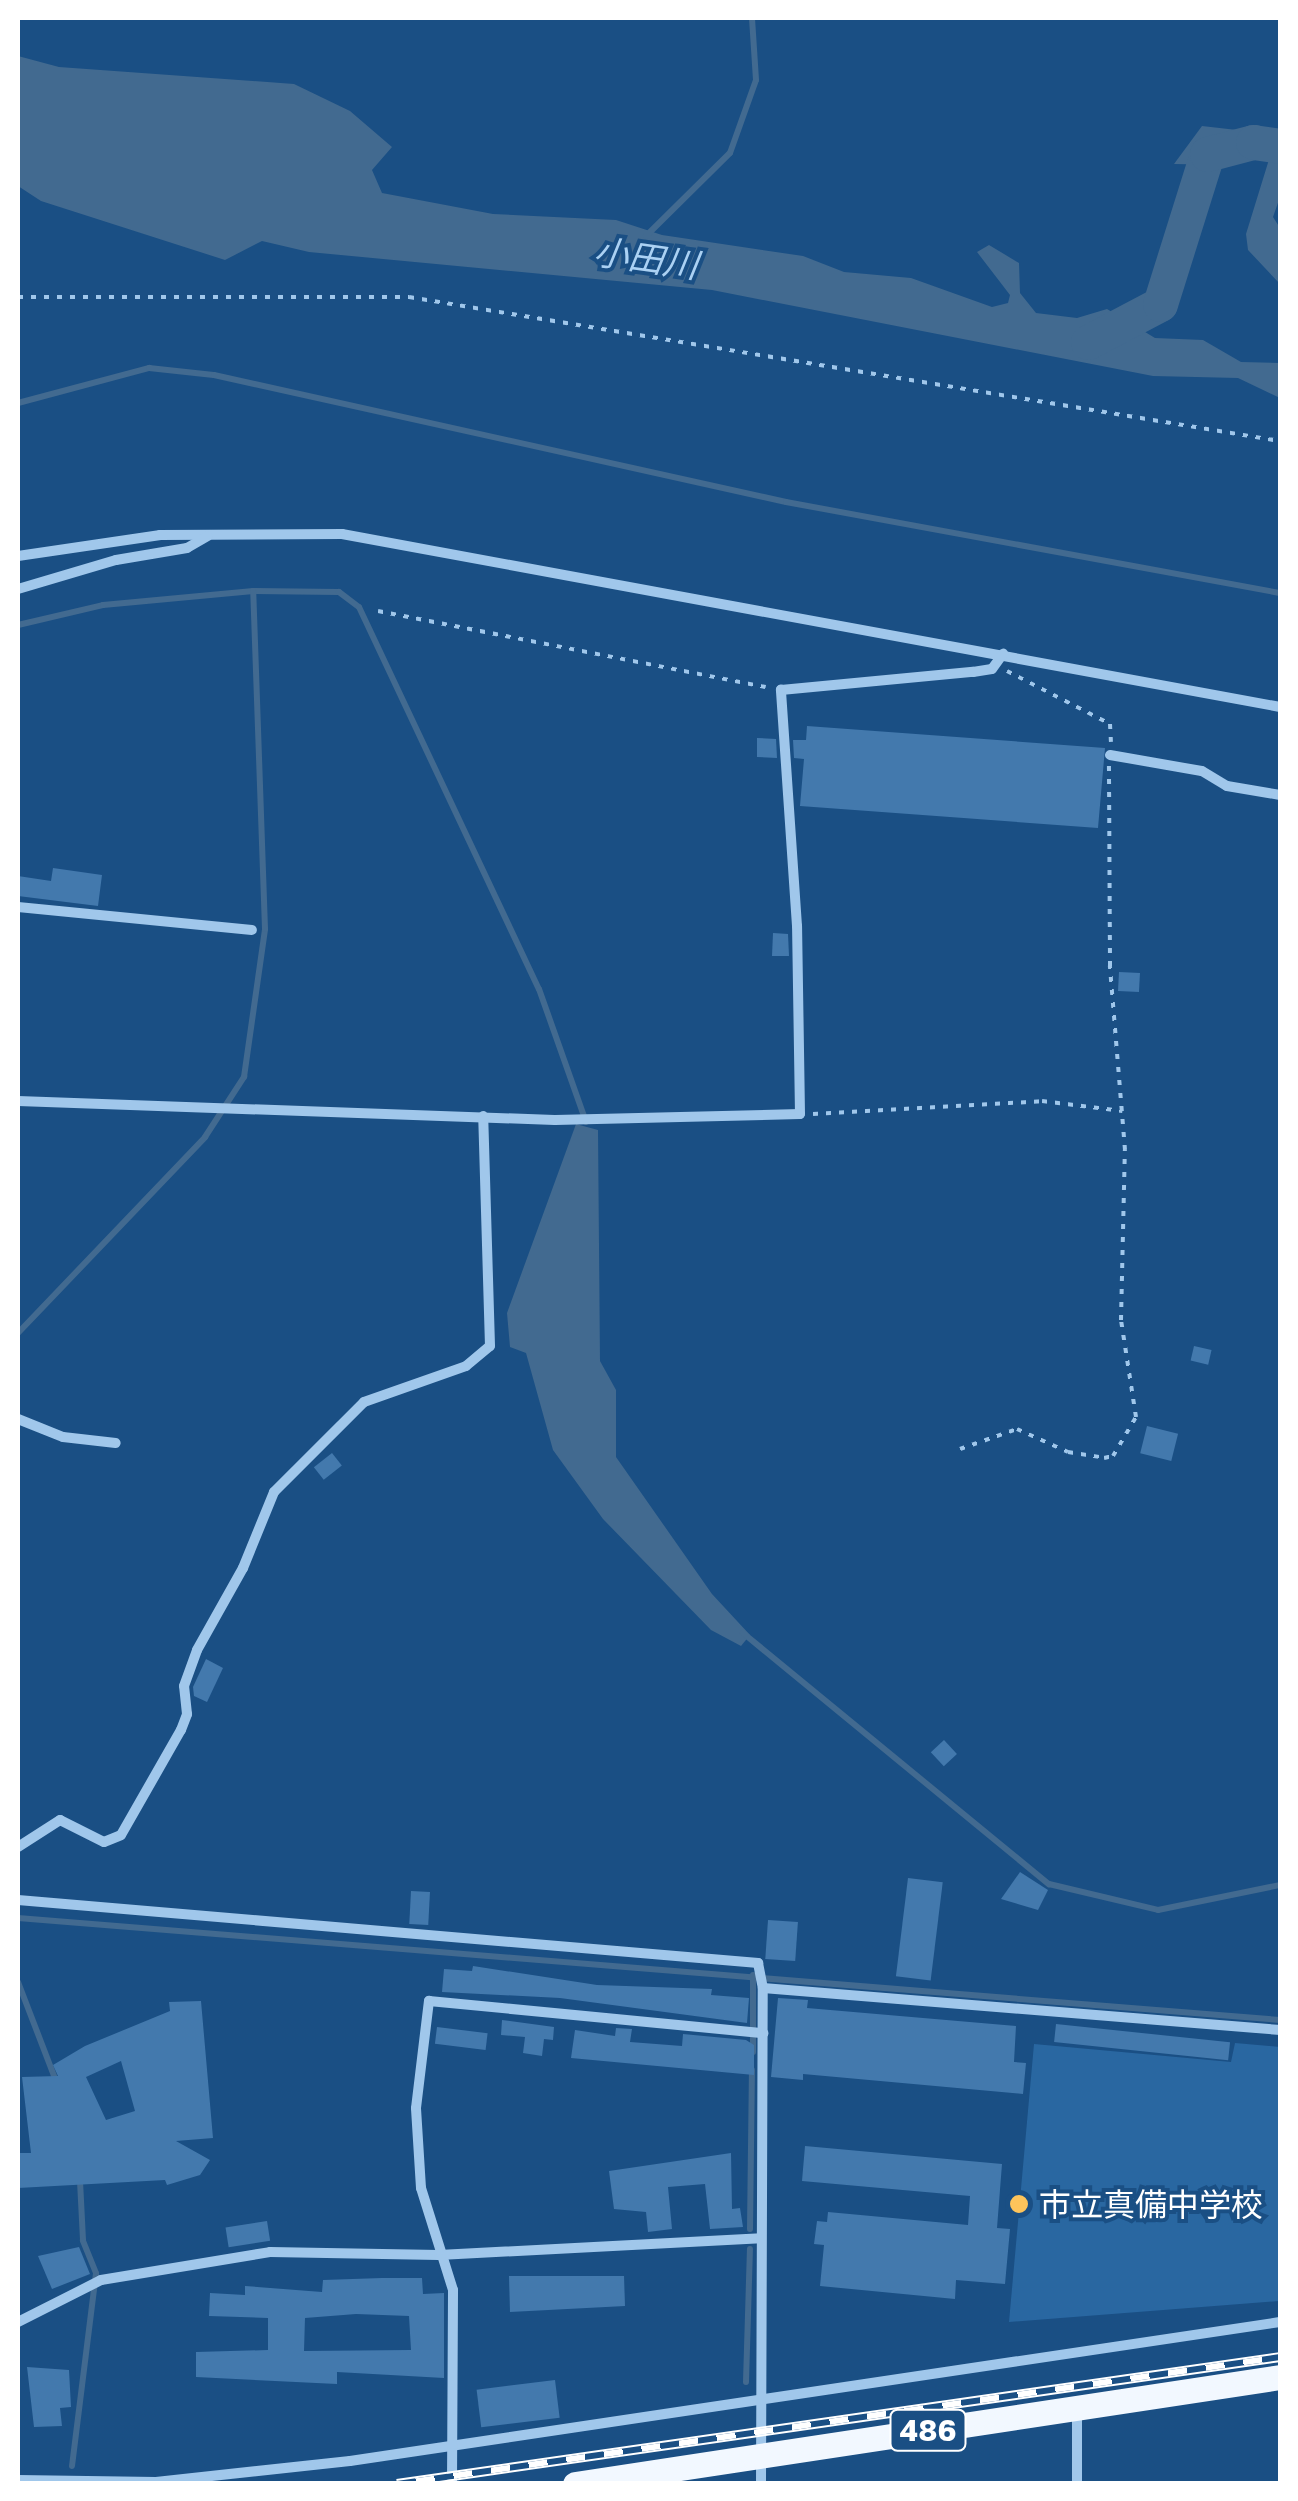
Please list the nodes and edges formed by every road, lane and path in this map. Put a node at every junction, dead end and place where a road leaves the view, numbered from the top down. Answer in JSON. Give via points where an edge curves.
{"nodes":[{"id":1,"x":18,"y":297,"type":"edge"},
{"id":2,"x":1280,"y":441,"type":"edge"},
{"id":3,"x":212,"y":534,"type":"junction"},
{"id":4,"x":18,"y":556,"type":"edge"},
{"id":5,"x":18,"y":589,"type":"edge"},
{"id":6,"x":378,"y":612,"type":"dead end"},
{"id":7,"x":1002,"y":659,"type":"junction"},
{"id":8,"x":780,"y":690,"type":"junction"},
{"id":9,"x":1280,"y":708,"type":"edge"},
{"id":10,"x":1110,"y":755,"type":"junction"},
{"id":11,"x":1280,"y":796,"type":"edge"},
{"id":12,"x":18,"y":907,"type":"edge"},
{"id":13,"x":252,"y":930,"type":"dead end"},
{"id":14,"x":18,"y":1101,"type":"edge"},
{"id":15,"x":1122,"y":1111,"type":"junction"},
{"id":16,"x":800,"y":1114,"type":"junction"},
{"id":17,"x":482,"y":1116,"type":"junction"},
{"id":18,"x":18,"y":1419,"type":"edge"},
{"id":19,"x":116,"y":1443,"type":"dead end"},
{"id":20,"x":960,"y":1449,"type":"dead end"},
{"id":21,"x":18,"y":1847,"type":"edge"},
{"id":22,"x":18,"y":1900,"type":"edge"},
{"id":23,"x":763,"y":1986,"type":"junction"},
{"id":24,"x":1280,"y":2030,"type":"edge"},
{"id":25,"x":756,"y":2032,"type":"junction"},
{"id":26,"x":761,"y":2238,"type":"junction"},
{"id":27,"x":439,"y":2255,"type":"junction"},
{"id":28,"x":18,"y":2322,"type":"edge"},
{"id":29,"x":1280,"y":2322,"type":"edge"},
{"id":30,"x":1280,"y":2377,"type":"edge"},
{"id":31,"x":761,"y":2396,"type":"junction"},
{"id":32,"x":1076,"y":2406,"type":"junction"},
{"id":33,"x":454,"y":2444,"type":"junction"},
{"id":34,"x":761,"y":2471,"type":"edge"},
{"id":35,"x":18,"y":2480,"type":"edge"},
{"id":36,"x":452,"y":2484,"type":"edge"},
{"id":37,"x":575,"y":2484,"type":"edge"},
{"id":38,"x":1077,"y":2484,"type":"edge"}],
"edges":[{"from":1,"to":2,"type":"path","via":[[409,297]]},
{"from":3,"to":4,"type":"street"},
{"from":3,"to":5,"type":"street","via":[[188,548],[116,560]]},
{"from":3,"to":7,"type":"street","via":[[324,533],[415,544]]},
{"from":6,"to":8,"type":"path"},
{"from":7,"to":8,"type":"street","via":[[973,672]]},
{"from":7,"to":9,"type":"street"},
{"from":7,"to":10,"type":"path","via":[[1012,676],[1110,724]]},
{"from":8,"to":16,"type":"street","via":[[797,926]]},
{"from":10,"to":11,"type":"street","via":[[1202,771],[1227,786]]},
{"from":10,"to":15,"type":"path","via":[[1110,966]]},
{"from":12,"to":13,"type":"street"},
{"from":14,"to":17,"type":"street"},
{"from":15,"to":16,"type":"path","via":[[1042,1102]]},
{"from":15,"to":20,"type":"path","via":[[1121,1320],[1136,1417],[1114,1456],[1104,1458],[1068,1452],[1017,1429]]},
{"from":16,"to":17,"type":"street"},
{"from":17,"to":21,"type":"street","via":[[490,1346],[466,1366],[364,1402],[274,1492],[243,1568],[197,1650],[184,1686],[181,1730],[122,1835],[104,1842],[60,1820]]},
{"from":18,"to":19,"type":"street","via":[[62,1437]]},
{"from":22,"to":23,"type":"street","via":[[758,1963]]},
{"from":23,"to":24,"type":"street"},
{"from":23,"to":25,"type":"street"},
{"from":25,"to":26,"type":"street"},
{"from":25,"to":27,"type":"street","via":[[429,2001],[416,2108],[421,2188]]},
{"from":26,"to":27,"type":"street"},
{"from":26,"to":31,"type":"street"},
{"from":27,"to":28,"type":"street","via":[[270,2252],[95,2282]]},
{"from":27,"to":33,"type":"street","via":[[452,2290]]},
{"from":29,"to":31,"type":"street"},
{"from":30,"to":32,"type":"highway","number":"486"},
{"from":31,"to":33,"type":"street"},
{"from":31,"to":34,"type":"street"},
{"from":32,"to":34,"type":"highway","number":"486"},
{"from":32,"to":38,"type":"street"},
{"from":33,"to":35,"type":"street","via":[[156,2482]]},
{"from":33,"to":36,"type":"street"},
{"from":34,"to":37,"type":"highway","number":"486"}]}
